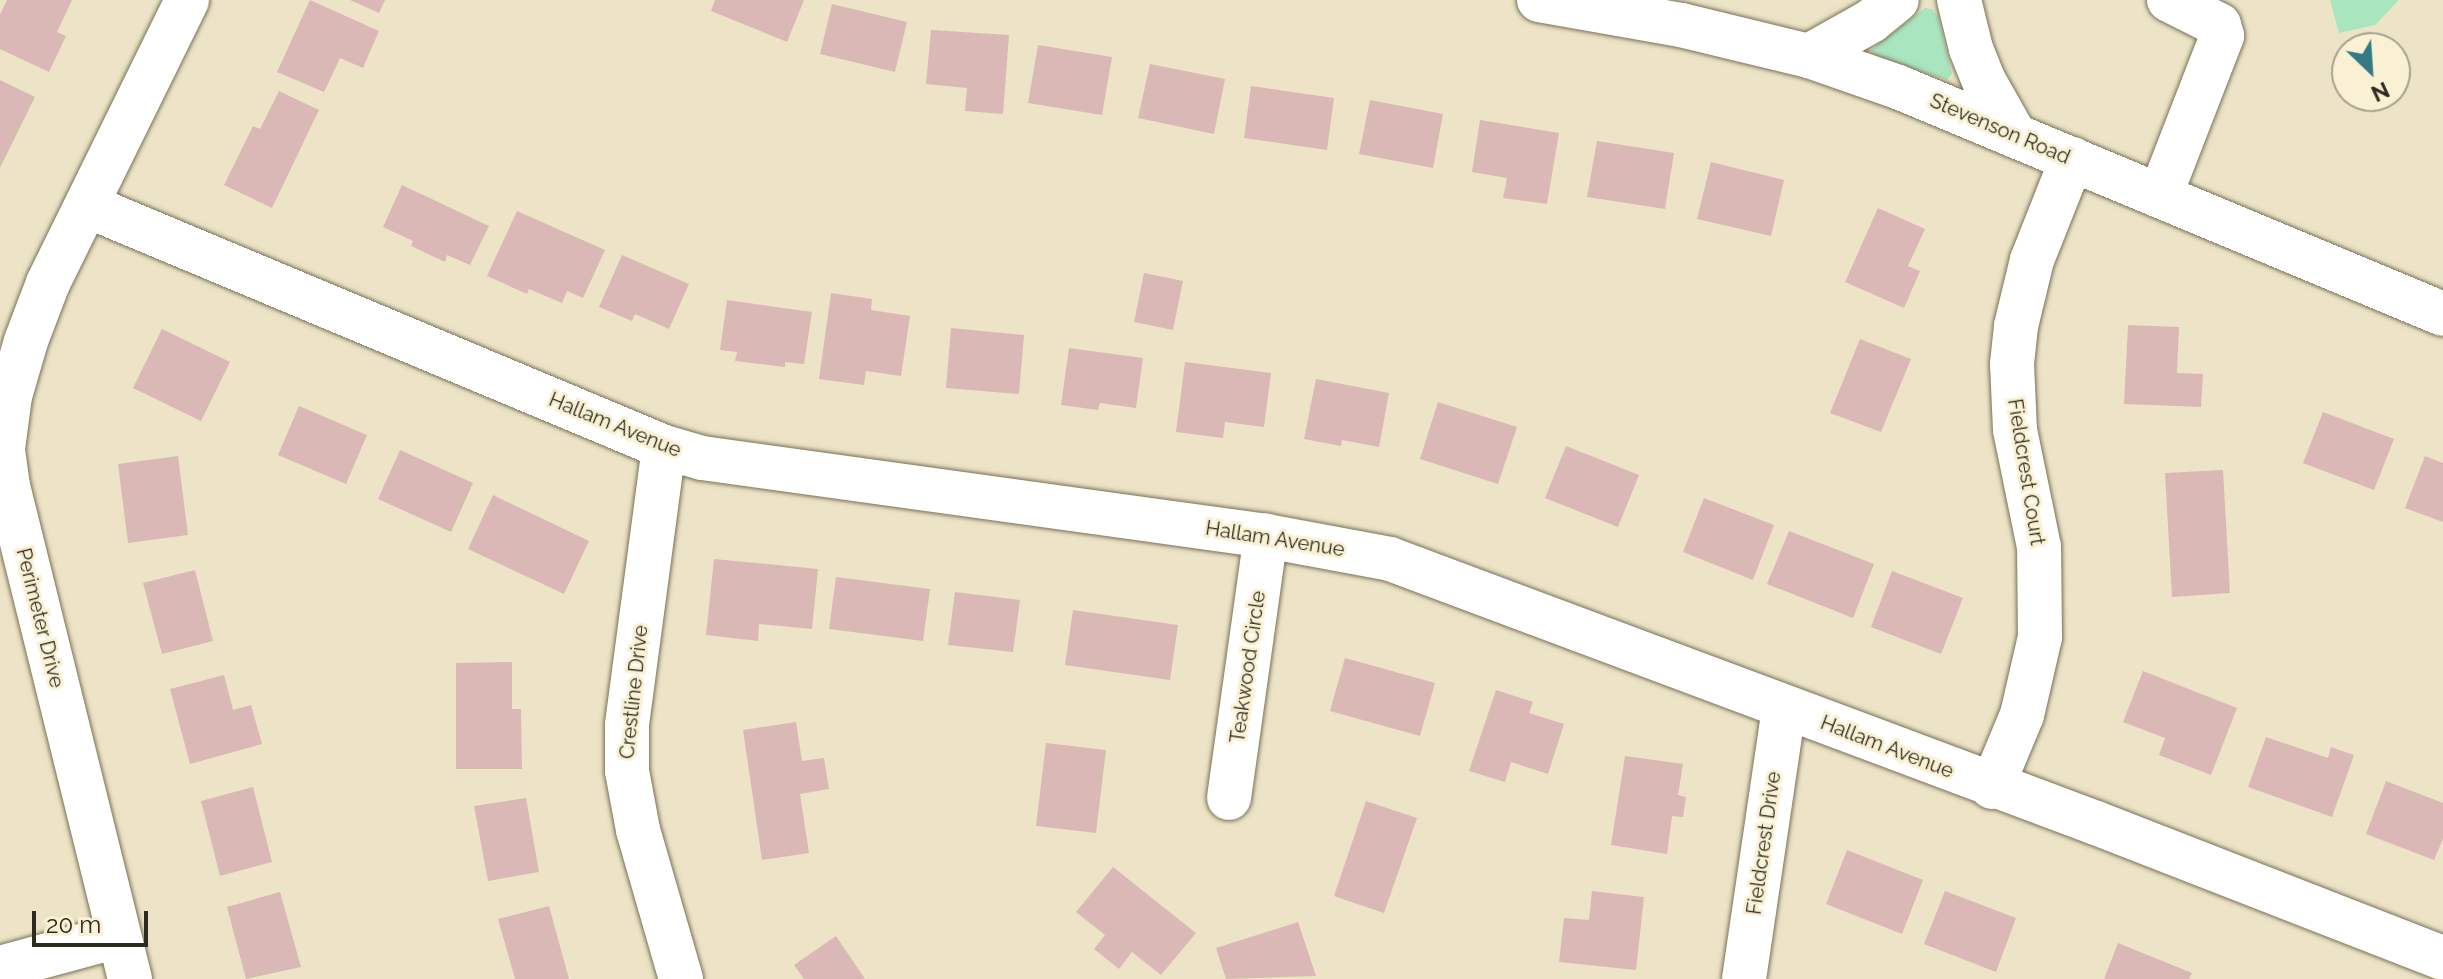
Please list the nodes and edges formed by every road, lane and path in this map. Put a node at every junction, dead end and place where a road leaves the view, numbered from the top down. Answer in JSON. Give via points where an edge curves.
{"nodes":[{"id":1,"x":187,"y":0,"type":"edge"},
{"id":2,"x":1539,"y":0,"type":"edge"},
{"id":3,"x":1897,"y":0,"type":"edge"},
{"id":4,"x":1959,"y":0,"type":"edge"},
{"id":5,"x":2169,"y":0,"type":"edge"},
{"id":6,"x":1809,"y":56,"type":"junction"},
{"id":7,"x":2015,"y":136,"type":"junction"},
{"id":8,"x":2072,"y":159,"type":"junction"},
{"id":9,"x":2160,"y":196,"type":"junction"},
{"id":10,"x":88,"y":206,"type":"junction"},
{"id":11,"x":2443,"y":314,"type":"edge"},
{"id":12,"x":664,"y":447,"type":"junction"},
{"id":13,"x":1266,"y":536,"type":"junction"},
{"id":14,"x":1784,"y":707,"type":"junction"},
{"id":15,"x":1992,"y":787,"type":"junction"},
{"id":16,"x":1229,"y":798,"type":"dead end"},
{"id":17,"x":118,"y":936,"type":"junction"},
{"id":18,"x":2443,"y":958,"type":"edge"},
{"id":19,"x":0,"y":968,"type":"edge"},
{"id":20,"x":130,"y":979,"type":"edge"},
{"id":21,"x":681,"y":979,"type":"edge"},
{"id":22,"x":1744,"y":979,"type":"edge"}],
"edges":[{"from":1,"to":10,"type":"street","name":"Perimeter Drive"},
{"from":2,"to":6,"type":"street","name":"Stevenson Road","via":[[1681,25]]},
{"from":3,"to":6,"type":"street"},
{"from":4,"to":7,"type":"street","via":[[1984,81]]},
{"from":5,"to":9,"type":"street","via":[[2219,25],[2222,36]]},
{"from":6,"to":7,"type":"street","name":"Stevenson Road"},
{"from":7,"to":8,"type":"street","name":"Stevenson Road"},
{"from":8,"to":9,"type":"street","name":"Stevenson Road"},
{"from":8,"to":15,"type":"street","name":"Fieldcrest Court","via":[[2032,260],[2016,326],[2015,430],[2039,547],[2040,637],[2022,715]]},
{"from":9,"to":11,"type":"street","name":"Stevenson Road"},
{"from":10,"to":12,"type":"street","name":"Hallam Avenue"},
{"from":10,"to":17,"type":"street","name":"Perimeter Drive","via":[[48,283],[26,341],[10,396],[3,449]]},
{"from":12,"to":13,"type":"street","name":"Hallam Avenue","via":[[702,458]]},
{"from":12,"to":21,"type":"street","name":"Crestline Drive","via":[[627,726],[627,771],[638,830]]},
{"from":13,"to":14,"type":"street","name":"Hallam Avenue","via":[[1390,559]]},
{"from":13,"to":16,"type":"street","name":"Teakwood Circle"},
{"from":14,"to":15,"type":"street","name":"Hallam Avenue"},
{"from":14,"to":22,"type":"street","name":"Fieldcrest Drive"},
{"from":15,"to":18,"type":"street","name":"Hallam Avenue"},
{"from":17,"to":19,"type":"street"},
{"from":17,"to":20,"type":"street","name":"Perimeter Drive"}]}
